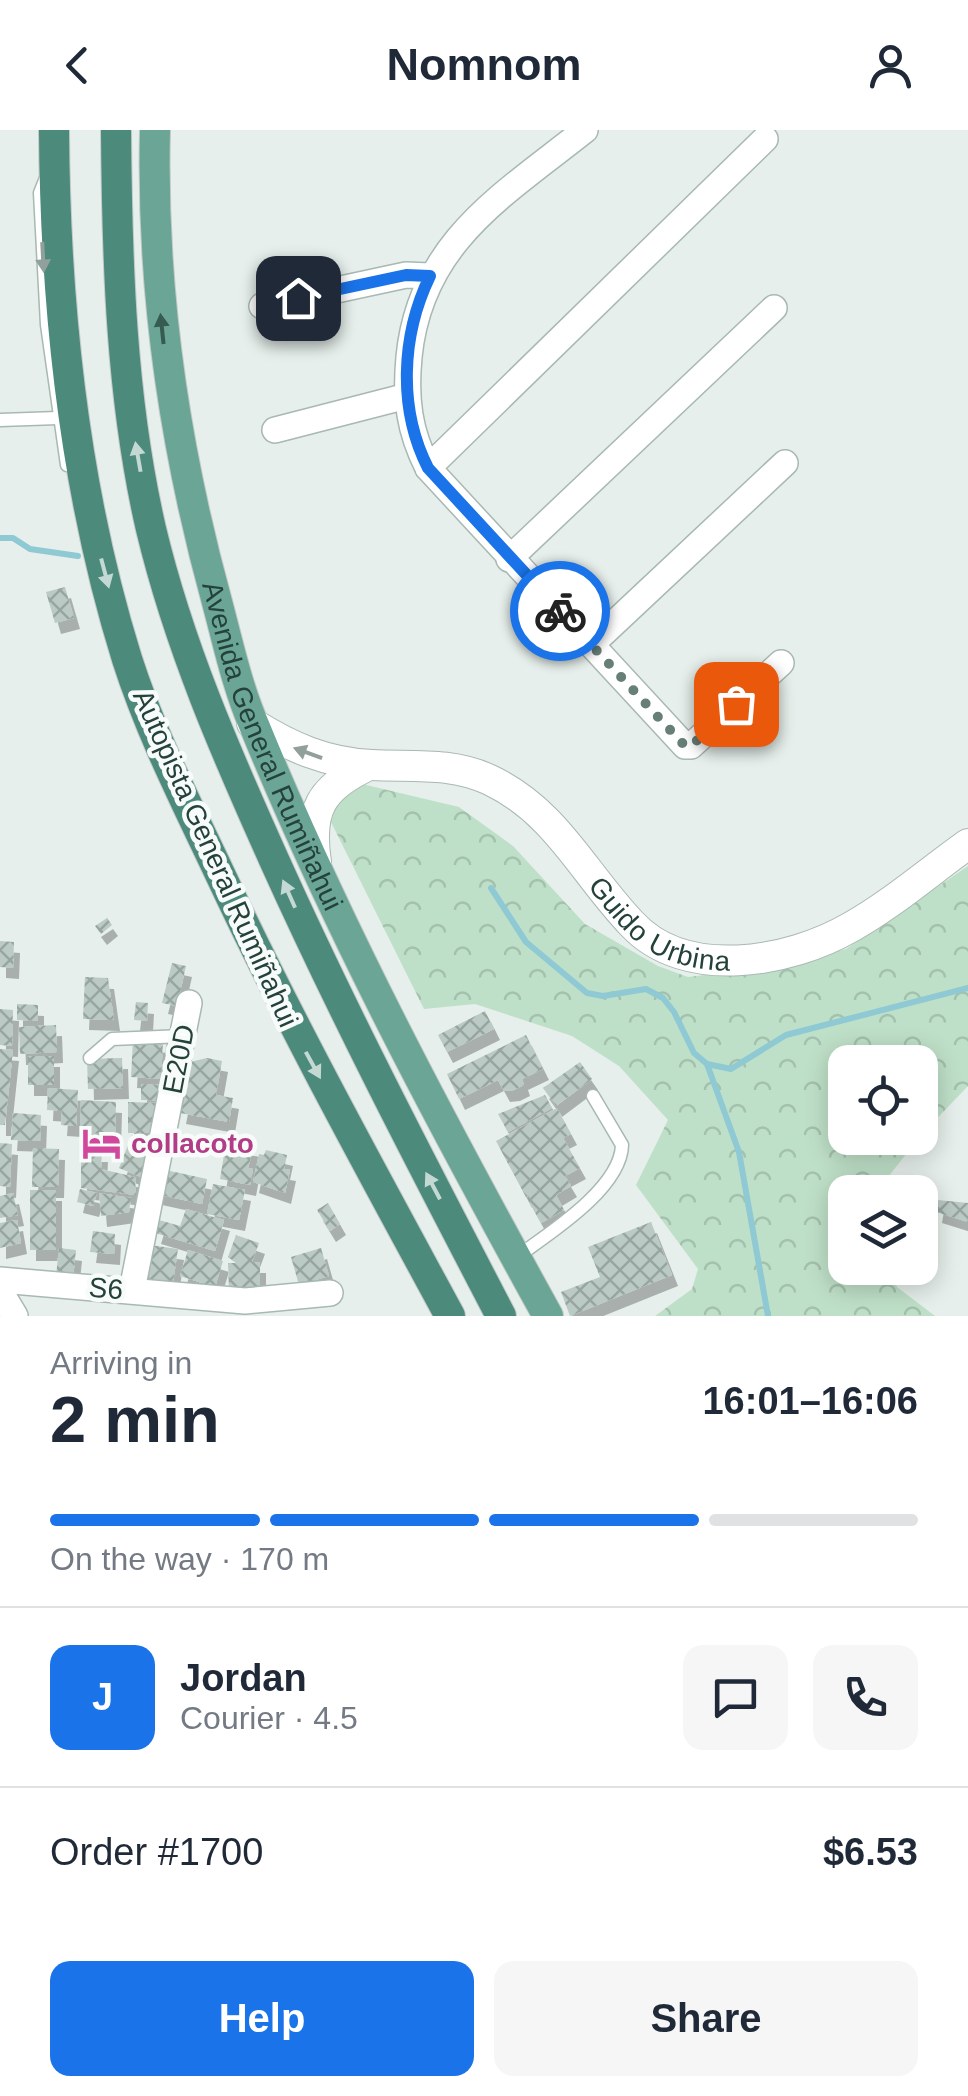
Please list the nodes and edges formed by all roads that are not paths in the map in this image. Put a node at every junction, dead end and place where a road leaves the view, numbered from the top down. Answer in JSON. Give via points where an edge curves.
{"nodes":[{"id":1,"x":54,"y":130,"type":"edge"},
{"id":2,"x":116,"y":130,"type":"edge"},
{"id":3,"x":155,"y":130,"type":"edge"},
{"id":4,"x":585,"y":130,"type":"edge"},
{"id":5,"x":765,"y":139,"type":"dead end"},
{"id":6,"x":54,"y":162,"type":"junction"},
{"id":7,"x":430,"y":276,"type":"junction"},
{"id":8,"x":262,"y":306,"type":"dead end"},
{"id":9,"x":774,"y":308,"type":"dead end"},
{"id":10,"x":407,"y":396,"type":"junction"},
{"id":11,"x":58,"y":418,"type":"junction"},
{"id":12,"x":0,"y":420,"type":"edge"},
{"id":13,"x":275,"y":430,"type":"dead end"},
{"id":14,"x":785,"y":462,"type":"dead end"},
{"id":15,"x":428,"y":468,"type":"junction"},
{"id":16,"x":92,"y":515,"type":"junction"},
{"id":17,"x":509,"y":559,"type":"junction"},
{"id":18,"x":593,"y":643,"type":"junction"},
{"id":19,"x":781,"y":663,"type":"dead end"},
{"id":20,"x":252,"y":723,"type":"junction"},
{"id":21,"x":369,"y":766,"type":"junction"},
{"id":22,"x":968,"y":844,"type":"edge"},
{"id":23,"x":316,"y":862,"type":"junction"},
{"id":24,"x":189,"y":1004,"type":"dead end"},
{"id":25,"x":183,"y":1036,"type":"junction"},
{"id":26,"x":90,"y":1058,"type":"dead end"},
{"id":27,"x":593,"y":1096,"type":"dead end"},
{"id":28,"x":516,"y":1257,"type":"junction"},
{"id":29,"x":0,"y":1280,"type":"edge"},
{"id":30,"x":0,"y":1290,"type":"edge"},
{"id":31,"x":132,"y":1290,"type":"junction"},
{"id":32,"x":330,"y":1292,"type":"dead end"},
{"id":33,"x":299,"y":1307,"type":"edge"},
{"id":34,"x":15,"y":1316,"type":"edge"},
{"id":35,"x":450,"y":1316,"type":"edge"},
{"id":36,"x":502,"y":1316,"type":"edge"},
{"id":37,"x":548,"y":1316,"type":"edge"}],
"edges":[{"from":1,"to":6,"type":"highway","name":"Autopista General Rumiñahui"},
{"from":36,"to":2,"type":"highway","name":"Autopista General Rumiñahui","one_way":true,"via":[[344,1014],[223,748],[182,641],[132,424]]},
{"from":20,"to":3,"type":"main road","name":"Avenida General Rumiñahui","one_way":true,"via":[[192,513],[168,388]]},
{"from":4,"to":7,"type":"street","via":[[468,223]]},
{"from":5,"to":15,"type":"street"},
{"from":6,"to":11,"type":"lane","one_way":true,"via":[[40,194]]},
{"from":6,"to":16,"type":"highway","name":"Autopista General Rumiñahui","via":[[63,330]]},
{"from":7,"to":8,"type":"street","via":[[406,275]]},
{"from":7,"to":10,"type":"street","via":[[414,318]]},
{"from":9,"to":17,"type":"street"},
{"from":10,"to":13,"type":"street"},
{"from":10,"to":15,"type":"street","via":[[409,422]]},
{"from":11,"to":12,"type":"lane"},
{"from":11,"to":16,"type":"lane","via":[[73,500]]},
{"from":14,"to":18,"type":"street"},
{"from":15,"to":17,"type":"street"},
{"from":16,"to":35,"type":"highway","name":"Autopista General Rumiñahui","one_way":true,"via":[[128,660],[166,760],[291,1024]]},
{"from":17,"to":18,"type":"street"},
{"from":18,"to":19,"type":"street","via":[[688,746]]},
{"from":21,"to":20,"type":"street","name":"Guido Urbina","one_way":true,"via":[[288,746]]},
{"from":20,"to":23,"type":"main road","name":"Avenida General Rumiñahui"},
{"from":21,"to":22,"type":"street","name":"Guido Urbina","via":[[471,771],[503,786],[551,820],[656,946],[716,962],[785,952],[850,928]]},
{"from":21,"to":23,"type":"street","via":[[341,778],[320,801],[311,831]]},
{"from":23,"to":28,"type":"main road","name":"Avenida General Rumiñahui"},
{"from":24,"to":25,"type":"street","name":"E20D"},
{"from":25,"to":26,"type":"lane","via":[[112,1038]]},
{"from":25,"to":31,"type":"street","name":"E20D"},
{"from":27,"to":28,"type":"lane","via":[[622,1145],[618,1166],[588,1202]]},
{"from":28,"to":37,"type":"main road","name":"Avenida General Rumiñahui"},
{"from":29,"to":31,"type":"street","name":"S6"},
{"from":30,"to":34,"type":"street"},
{"from":31,"to":33,"type":"street","name":"S6"},
{"from":32,"to":33,"type":"street","name":"S6"}]}
